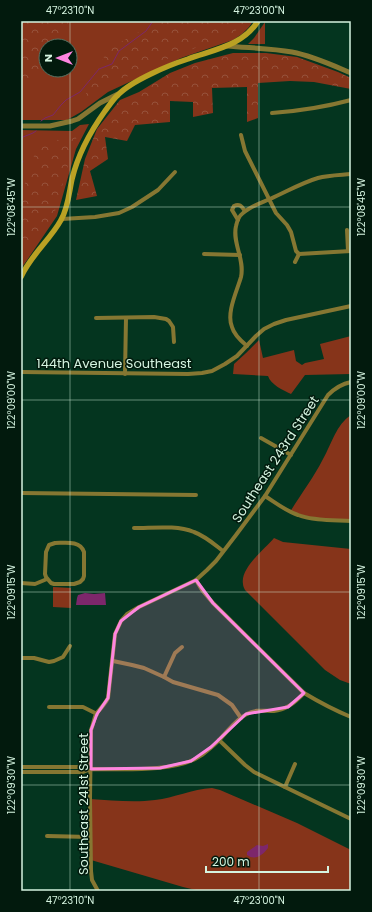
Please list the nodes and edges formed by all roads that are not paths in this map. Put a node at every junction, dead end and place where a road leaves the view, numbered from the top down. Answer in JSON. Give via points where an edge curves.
{"nodes":[{"id":1,"x":258,"y":21,"type":"edge"},
{"id":2,"x":227,"y":46,"type":"junction"},
{"id":3,"x":351,"y":73,"type":"edge"},
{"id":4,"x":118,"y":94,"type":"junction"},
{"id":5,"x":351,"y":100,"type":"edge"},
{"id":6,"x":272,"y":113,"type":"dead end"},
{"id":7,"x":21,"y":126,"type":"edge"},
{"id":8,"x":241,"y":135,"type":"dead end"},
{"id":9,"x":175,"y":172,"type":"dead end"},
{"id":10,"x":351,"y":174,"type":"edge"},
{"id":11,"x":269,"y":200,"type":"junction"},
{"id":12,"x":246,"y":211,"type":"junction"},
{"id":13,"x":62,"y":219,"type":"junction"},
{"id":14,"x":238,"y":220,"type":"junction"},
{"id":15,"x":347,"y":230,"type":"dead end"},
{"id":16,"x":349,"y":251,"type":"edge"},
{"id":17,"x":204,"y":254,"type":"dead end"},
{"id":18,"x":299,"y":254,"type":"junction"},
{"id":19,"x":240,"y":255,"type":"junction"},
{"id":20,"x":295,"y":262,"type":"dead end"},
{"id":21,"x":21,"y":277,"type":"edge"},
{"id":22,"x":351,"y":306,"type":"edge"},
{"id":23,"x":96,"y":318,"type":"dead end"},
{"id":24,"x":126,"y":318,"type":"junction"},
{"id":25,"x":174,"y":342,"type":"dead end"},
{"id":26,"x":247,"y":346,"type":"junction"},
{"id":27,"x":21,"y":372,"type":"edge"},
{"id":28,"x":125,"y":374,"type":"junction"},
{"id":29,"x":351,"y":382,"type":"edge"},
{"id":30,"x":261,"y":438,"type":"dead end"},
{"id":31,"x":291,"y":455,"type":"junction"},
{"id":32,"x":21,"y":493,"type":"edge"},
{"id":33,"x":196,"y":495,"type":"dead end"},
{"id":34,"x":265,"y":496,"type":"junction"},
{"id":35,"x":351,"y":521,"type":"edge"},
{"id":36,"x":134,"y":528,"type":"dead end"},
{"id":37,"x":224,"y":551,"type":"junction"},
{"id":38,"x":47,"y":579,"type":"junction"},
{"id":39,"x":196,"y":580,"type":"junction"},
{"id":40,"x":21,"y":584,"type":"edge"},
{"id":41,"x":70,"y":646,"type":"dead end"},
{"id":42,"x":182,"y":646,"type":"dead end"},
{"id":43,"x":21,"y":658,"type":"edge"},
{"id":44,"x":113,"y":661,"type":"junction"},
{"id":45,"x":164,"y":677,"type":"junction"},
{"id":46,"x":304,"y":693,"type":"junction"},
{"id":47,"x":49,"y":707,"type":"dead end"},
{"id":48,"x":97,"y":714,"type":"junction"},
{"id":49,"x":351,"y":717,"type":"edge"},
{"id":50,"x":241,"y":718,"type":"junction"},
{"id":51,"x":219,"y":740,"type":"junction"},
{"id":52,"x":295,"y":764,"type":"dead end"},
{"id":53,"x":21,"y":766,"type":"edge"},
{"id":54,"x":91,"y":770,"type":"junction"},
{"id":55,"x":21,"y":772,"type":"edge"},
{"id":56,"x":285,"y":787,"type":"junction"},
{"id":57,"x":351,"y":818,"type":"edge"},
{"id":58,"x":47,"y":836,"type":"dead end"},
{"id":59,"x":90,"y":837,"type":"junction"},
{"id":60,"x":97,"y":889,"type":"edge"}],
"edges":[{"from":1,"to":2,"type":"main road","via":[[243,37]]},
{"from":2,"to":3,"type":"street","via":[[297,53]]},
{"from":2,"to":4,"type":"main road","via":[[158,71]]},
{"from":4,"to":7,"type":"street","via":[[72,121],[50,126]]},
{"from":4,"to":13,"type":"main road","via":[[84,145]]},
{"from":5,"to":6,"type":"street","via":[[294,112]]},
{"from":8,"to":11,"type":"street","via":[[245,151]]},
{"from":9,"to":13,"type":"street","via":[[158,190],[119,213]]},
{"from":10,"to":11,"type":"street","via":[[317,178]]},
{"from":11,"to":12,"type":"street"},
{"from":11,"to":18,"type":"street","via":[[291,232]]},
{"from":12,"to":14,"type":"street"},
{"from":12,"to":14,"type":"street","via":[[241,205],[234,206],[232,210]]},
{"from":13,"to":21,"type":"main road"},
{"from":14,"to":19,"type":"street","via":[[235,232]]},
{"from":15,"to":16,"type":"street"},
{"from":16,"to":18,"type":"street"},
{"from":17,"to":19,"type":"street"},
{"from":18,"to":20,"type":"street"},
{"from":19,"to":26,"type":"street","via":[[241,275],[230,320],[236,334]]},
{"from":22,"to":26,"type":"street","name":"144th Avenue Southeast","via":[[274,324],[264,329]]},
{"from":23,"to":24,"type":"street"},
{"from":24,"to":25,"type":"street","via":[[166,319],[173,327]]},
{"from":24,"to":28,"type":"street"},
{"from":26,"to":28,"type":"street","name":"144th Avenue Southeast","via":[[225,364],[202,373]]},
{"from":27,"to":28,"type":"street","name":"144th Avenue Southeast"},
{"from":29,"to":31,"type":"street","name":"Southeast 243rd Street","via":[[334,388],[328,395]]},
{"from":30,"to":31,"type":"street"},
{"from":31,"to":34,"type":"street","name":"Southeast 243rd Street"},
{"from":32,"to":33,"type":"street"},
{"from":34,"to":35,"type":"street","via":[[298,515]]},
{"from":34,"to":37,"type":"street","name":"Southeast 243rd Street"},
{"from":36,"to":37,"type":"street","via":[[184,529],[205,537]]},
{"from":37,"to":39,"type":"street","name":"Southeast 243rd Street"},
{"from":38,"to":38,"type":"street","via":[[46,552],[49,545],[74,543],[83,548],[84,576],[80,582],[54,584]]},
{"from":38,"to":40,"type":"street","via":[[35,584]]},
{"from":39,"to":44,"type":"street","name":"Southeast 241st Street","via":[[127,614],[115,634]]},
{"from":39,"to":46,"type":"street","via":[[213,603]]},
{"from":41,"to":43,"type":"street","via":[[63,656],[54,661]]},
{"from":42,"to":45,"type":"street","via":[[175,653]]},
{"from":44,"to":45,"type":"street","via":[[132,664]]},
{"from":44,"to":48,"type":"street","name":"Southeast 241st Street","via":[[108,698]]},
{"from":45,"to":50,"type":"street","via":[[218,695],[232,705]]},
{"from":46,"to":49,"type":"street"},
{"from":46,"to":50,"type":"street","via":[[288,707],[275,711],[253,711]]},
{"from":47,"to":48,"type":"street","via":[[78,707]]},
{"from":48,"to":54,"type":"street","name":"Southeast 241st Street","via":[[91,730]]},
{"from":50,"to":51,"type":"street"},
{"from":51,"to":54,"type":"street","via":[[201,756],[180,765]]},
{"from":51,"to":56,"type":"street","via":[[254,772]]},
{"from":52,"to":56,"type":"street"},
{"from":53,"to":54,"type":"street","via":[[83,767]]},
{"from":54,"to":55,"type":"street"},
{"from":54,"to":59,"type":"street","name":"Southeast 241st Street"},
{"from":56,"to":57,"type":"street"},
{"from":58,"to":59,"type":"street"},
{"from":59,"to":60,"type":"street","name":"Southeast 241st Street","via":[[92,880]]}]}
